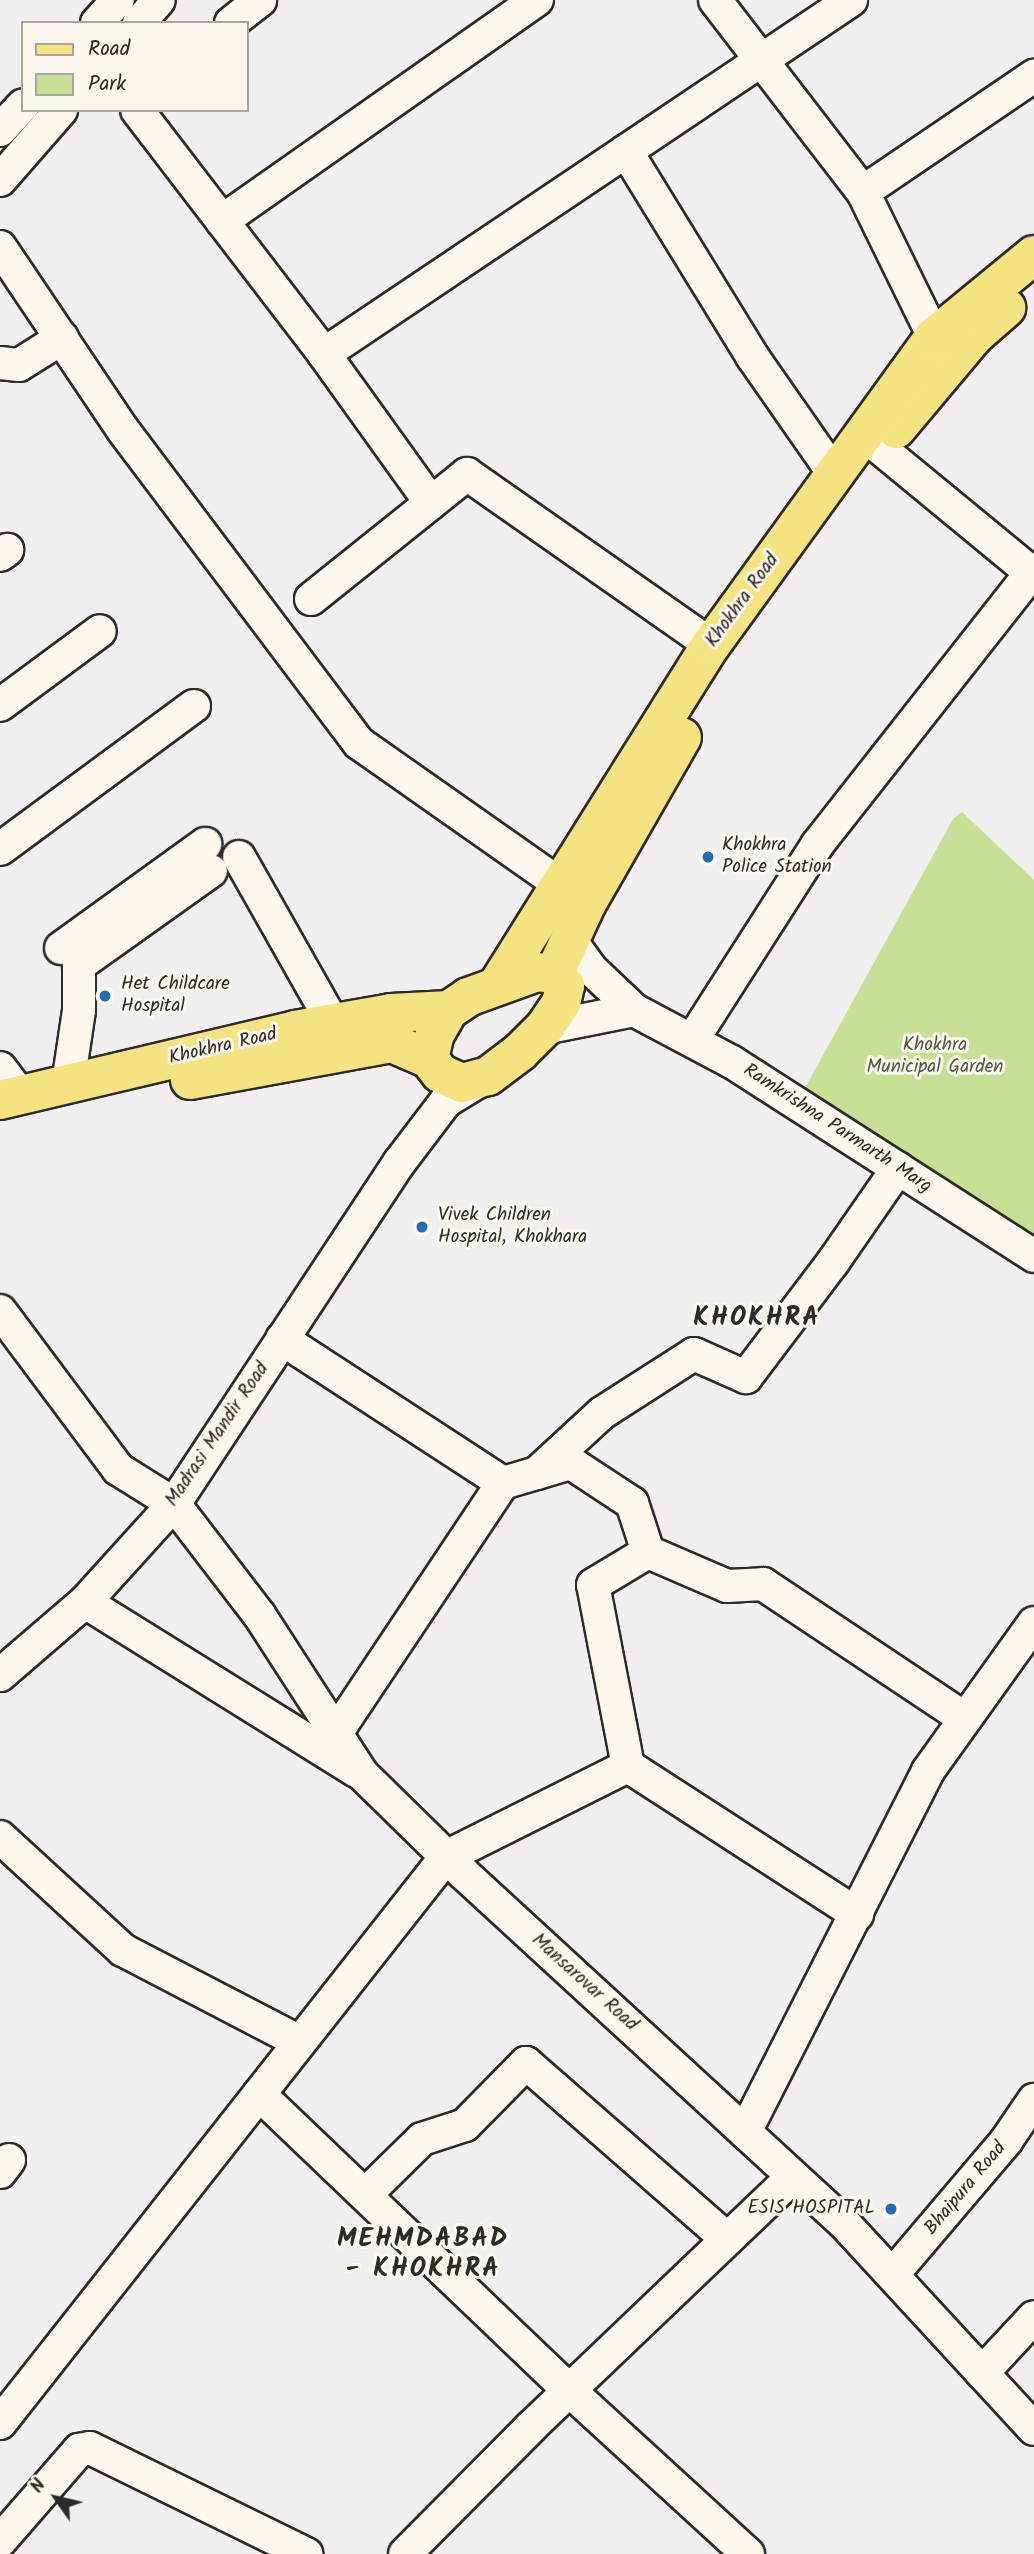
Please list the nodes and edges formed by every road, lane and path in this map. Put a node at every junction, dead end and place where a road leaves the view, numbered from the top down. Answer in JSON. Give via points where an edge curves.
{"nodes":[{"id":1,"x":118,"y":0,"type":"edge"},
{"id":2,"x":159,"y":0,"type":"edge"},
{"id":3,"x":260,"y":0,"type":"edge"},
{"id":4,"x":537,"y":0,"type":"edge"},
{"id":5,"x":715,"y":0,"type":"edge"},
{"id":6,"x":851,"y":0,"type":"edge"},
{"id":7,"x":99,"y":21,"type":"edge"},
{"id":8,"x":141,"y":21,"type":"edge"},
{"id":9,"x":234,"y":21,"type":"edge"},
{"id":10,"x":762,"y":60,"type":"junction"},
{"id":11,"x":1034,"y":76,"type":"edge"},
{"id":12,"x":21,"y":107,"type":"edge"},
{"id":13,"x":59,"y":112,"type":"edge"},
{"id":14,"x":139,"y":112,"type":"edge"},
{"id":15,"x":0,"y":130,"type":"edge"},
{"id":16,"x":626,"y":151,"type":"junction"},
{"id":17,"x":0,"y":180,"type":"edge"},
{"id":18,"x":863,"y":192,"type":"junction"},
{"id":19,"x":222,"y":221,"type":"junction"},
{"id":20,"x":0,"y":247,"type":"edge"},
{"id":21,"x":1034,"y":254,"type":"edge"},
{"id":22,"x":1034,"y":284,"type":"edge"},
{"id":23,"x":62,"y":338,"type":"junction"},
{"id":24,"x":945,"y":347,"type":"junction"},
{"id":25,"x":324,"y":354,"type":"junction"},
{"id":26,"x":0,"y":363,"type":"edge"},
{"id":27,"x":880,"y":449,"type":"junction"},
{"id":28,"x":835,"y":475,"type":"junction"},
{"id":29,"x":431,"y":503,"type":"junction"},
{"id":30,"x":1033,"y":573,"type":"edge"},
{"id":31,"x":311,"y":599,"type":"dead end"},
{"id":32,"x":100,"y":631,"type":"dead end"},
{"id":33,"x":711,"y":645,"type":"junction"},
{"id":34,"x":0,"y":705,"type":"edge"},
{"id":35,"x":194,"y":706,"type":"dead end"},
{"id":36,"x":0,"y":849,"type":"edge"},
{"id":37,"x":220,"y":861,"type":"junction"},
{"id":38,"x":573,"y":894,"type":"junction"},
{"id":39,"x":570,"y":940,"type":"junction"},
{"id":40,"x":61,"y":948,"type":"dead end"},
{"id":41,"x":554,"y":974,"type":"junction"},
{"id":42,"x":498,"y":984,"type":"junction"},
{"id":43,"x":449,"y":1010,"type":"junction"},
{"id":44,"x":634,"y":1010,"type":"junction"},
{"id":45,"x":322,"y":1025,"type":"junction"},
{"id":46,"x":544,"y":1028,"type":"junction"},
{"id":47,"x":692,"y":1039,"type":"junction"},
{"id":48,"x":435,"y":1066,"type":"junction"},
{"id":49,"x":488,"y":1076,"type":"junction"},
{"id":50,"x":68,"y":1084,"type":"junction"},
{"id":51,"x":5,"y":1096,"type":"edge"},
{"id":52,"x":399,"y":1164,"type":"junction"},
{"id":53,"x":898,"y":1168,"type":"junction"},
{"id":54,"x":1034,"y":1256,"type":"edge"},
{"id":55,"x":0,"y":1311,"type":"edge"},
{"id":56,"x":282,"y":1339,"type":"junction"},
{"id":57,"x":537,"y":1473,"type":"junction"},
{"id":58,"x":503,"y":1483,"type":"junction"},
{"id":59,"x":174,"y":1504,"type":"junction"},
{"id":60,"x":648,"y":1552,"type":"junction"},
{"id":61,"x":85,"y":1602,"type":"junction"},
{"id":62,"x":1034,"y":1623,"type":"edge"},
{"id":63,"x":0,"y":1675,"type":"edge"},
{"id":64,"x":964,"y":1718,"type":"junction"},
{"id":65,"x":336,"y":1733,"type":"junction"},
{"id":66,"x":628,"y":1766,"type":"junction"},
{"id":67,"x":363,"y":1775,"type":"junction"},
{"id":68,"x":0,"y":1837,"type":"edge"},
{"id":69,"x":446,"y":1857,"type":"junction"},
{"id":70,"x":857,"y":1914,"type":"junction"},
{"id":71,"x":300,"y":2042,"type":"junction"},
{"id":72,"x":259,"y":2094,"type":"junction"},
{"id":73,"x":1034,"y":2100,"type":"edge"},
{"id":74,"x":745,"y":2132,"type":"junction"},
{"id":75,"x":793,"y":2177,"type":"junction"},
{"id":76,"x":365,"y":2195,"type":"junction"},
{"id":77,"x":727,"y":2239,"type":"junction"},
{"id":78,"x":893,"y":2274,"type":"junction"},
{"id":79,"x":1034,"y":2317,"type":"edge"},
{"id":80,"x":982,"y":2373,"type":"junction"},
{"id":81,"x":569,"y":2390,"type":"junction"},
{"id":82,"x":0,"y":2423,"type":"edge"},
{"id":83,"x":1034,"y":2429,"type":"edge"},
{"id":84,"x":0,"y":2541,"type":"edge"},
{"id":85,"x":306,"y":2554,"type":"edge"},
{"id":86,"x":405,"y":2554,"type":"edge"},
{"id":87,"x":748,"y":2554,"type":"edge"}],
"edges":[{"from":1,"to":7,"type":"street"},
{"from":2,"to":8,"type":"street"},
{"from":3,"to":9,"type":"street"},
{"from":4,"to":19,"type":"street"},
{"from":5,"to":10,"type":"street"},
{"from":6,"to":10,"type":"street"},
{"from":10,"to":16,"type":"street"},
{"from":10,"to":18,"type":"street"},
{"from":11,"to":18,"type":"street"},
{"from":12,"to":15,"type":"street"},
{"from":13,"to":17,"type":"street"},
{"from":14,"to":19,"type":"street"},
{"from":16,"to":25,"type":"street"},
{"from":16,"to":28,"type":"street","via":[[752,356]]},
{"from":18,"to":24,"type":"street"},
{"from":19,"to":25,"type":"street"},
{"from":20,"to":23,"type":"street"},
{"from":21,"to":24,"type":"main road","name":"Khokhra Road"},
{"from":22,"to":24,"type":"main road","name":"Khokhra Road","via":[[974,336]]},
{"from":23,"to":26,"type":"street","via":[[19,365]]},
{"from":23,"to":38,"type":"street","via":[[124,430],[359,743]]},
{"from":24,"to":27,"type":"main road","name":"Khokhra Road"},
{"from":24,"to":28,"type":"main road","name":"Khokhra Road"},
{"from":25,"to":29,"type":"street"},
{"from":27,"to":30,"type":"street"},
{"from":27,"to":38,"type":"main road","name":"Khokhra Road","via":[[729,657]]},
{"from":28,"to":33,"type":"main road","name":"Khokhra Road"},
{"from":29,"to":31,"type":"street"},
{"from":29,"to":33,"type":"street","via":[[467,474]]},
{"from":30,"to":47,"type":"street","via":[[817,845]]},
{"from":32,"to":34,"type":"street"},
{"from":33,"to":38,"type":"main road","name":"Khokhra Road"},
{"from":35,"to":36,"type":"street"},
{"from":37,"to":40,"type":"street"},
{"from":37,"to":45,"type":"street"},
{"from":37,"to":50,"type":"street","via":[[79,965],[79,1010]]},
{"from":38,"to":39,"type":"main road","name":"Khokhra Road"},
{"from":38,"to":42,"type":"main road","name":"Khokhra Road"},
{"from":39,"to":41,"type":"main road","name":"Khokhra Road"},
{"from":39,"to":44,"type":"street","name":"Ramkrishna Parmarth Marg","via":[[591,970]]},
{"from":41,"to":42,"type":"main road","via":[[537,972]]},
{"from":41,"to":46,"type":"main road","via":[[565,986],[561,1003]]},
{"from":42,"to":43,"type":"main road"},
{"from":43,"to":45,"type":"main road","name":"Khokhra Road","via":[[391,1013]]},
{"from":43,"to":48,"type":"main road","via":[[435,1034]]},
{"from":44,"to":46,"type":"street"},
{"from":44,"to":47,"type":"street","name":"Ramkrishna Parmarth Marg"},
{"from":45,"to":50,"type":"main road","name":"Khokhra Road"},
{"from":46,"to":49,"type":"main road"},
{"from":47,"to":53,"type":"street","name":"Ramkrishna Parmarth Marg"},
{"from":48,"to":49,"type":"main road","name":"Khokhra Road","via":[[462,1083]]},
{"from":48,"to":51,"type":"main road","name":"Khokhra Road","via":[[392,1043],[106,1096]]},
{"from":48,"to":52,"type":"street"},
{"from":49,"to":52,"type":"street","via":[[446,1101]]},
{"from":50,"to":51,"type":"main road","name":"Khokhra Road"},
{"from":52,"to":56,"type":"street","name":"Madrasi Mandir Road"},
{"from":53,"to":54,"type":"street","name":"Ramkrishna Parmarth Marg"},
{"from":53,"to":57,"type":"street","via":[[746,1377],[694,1354],[602,1413]]},
{"from":55,"to":59,"type":"street","via":[[118,1469]]},
{"from":56,"to":58,"type":"street"},
{"from":56,"to":59,"type":"street","name":"Madrasi Mandir Road"},
{"from":57,"to":58,"type":"street"},
{"from":57,"to":60,"type":"street","via":[[571,1463],[632,1503]]},
{"from":58,"to":65,"type":"street"},
{"from":59,"to":61,"type":"street","name":"Madrasi Mandir Road"},
{"from":59,"to":65,"type":"street","name":"Mansarovar Road","via":[[260,1616]]},
{"from":60,"to":64,"type":"street","via":[[727,1586],[763,1584]]},
{"from":60,"to":66,"type":"street","via":[[593,1585]]},
{"from":61,"to":63,"type":"street","name":"Madrasi Mandir Road"},
{"from":61,"to":67,"type":"street"},
{"from":62,"to":64,"type":"street"},
{"from":64,"to":70,"type":"street","via":[[928,1771]]},
{"from":65,"to":67,"type":"street","name":"Mansarovar Road"},
{"from":66,"to":69,"type":"street"},
{"from":66,"to":70,"type":"street"},
{"from":67,"to":69,"type":"street","name":"Mansarovar Road"},
{"from":68,"to":71,"type":"street","via":[[123,1950]]},
{"from":69,"to":71,"type":"street"},
{"from":69,"to":74,"type":"street","name":"Mansarovar Road"},
{"from":70,"to":74,"type":"street"},
{"from":71,"to":72,"type":"street"},
{"from":72,"to":76,"type":"street"},
{"from":72,"to":82,"type":"street"},
{"from":73,"to":78,"type":"street","name":"Bhaipura Road","via":[[966,2191]]},
{"from":74,"to":75,"type":"street","name":"Mansarovar Road"},
{"from":75,"to":77,"type":"street"},
{"from":75,"to":78,"type":"street","name":"Mansarovar Road"},
{"from":76,"to":77,"type":"street","via":[[422,2139],[465,2125],[526,2063]]},
{"from":76,"to":81,"type":"street"},
{"from":77,"to":81,"type":"street"},
{"from":78,"to":80,"type":"street","name":"Mansarovar Road"},
{"from":79,"to":80,"type":"street"},
{"from":80,"to":83,"type":"street","name":"Mansarovar Road"},
{"from":81,"to":86,"type":"street"},
{"from":81,"to":87,"type":"street"},
{"from":84,"to":85,"type":"street","via":[[79,2450],[90,2448]]}]}
